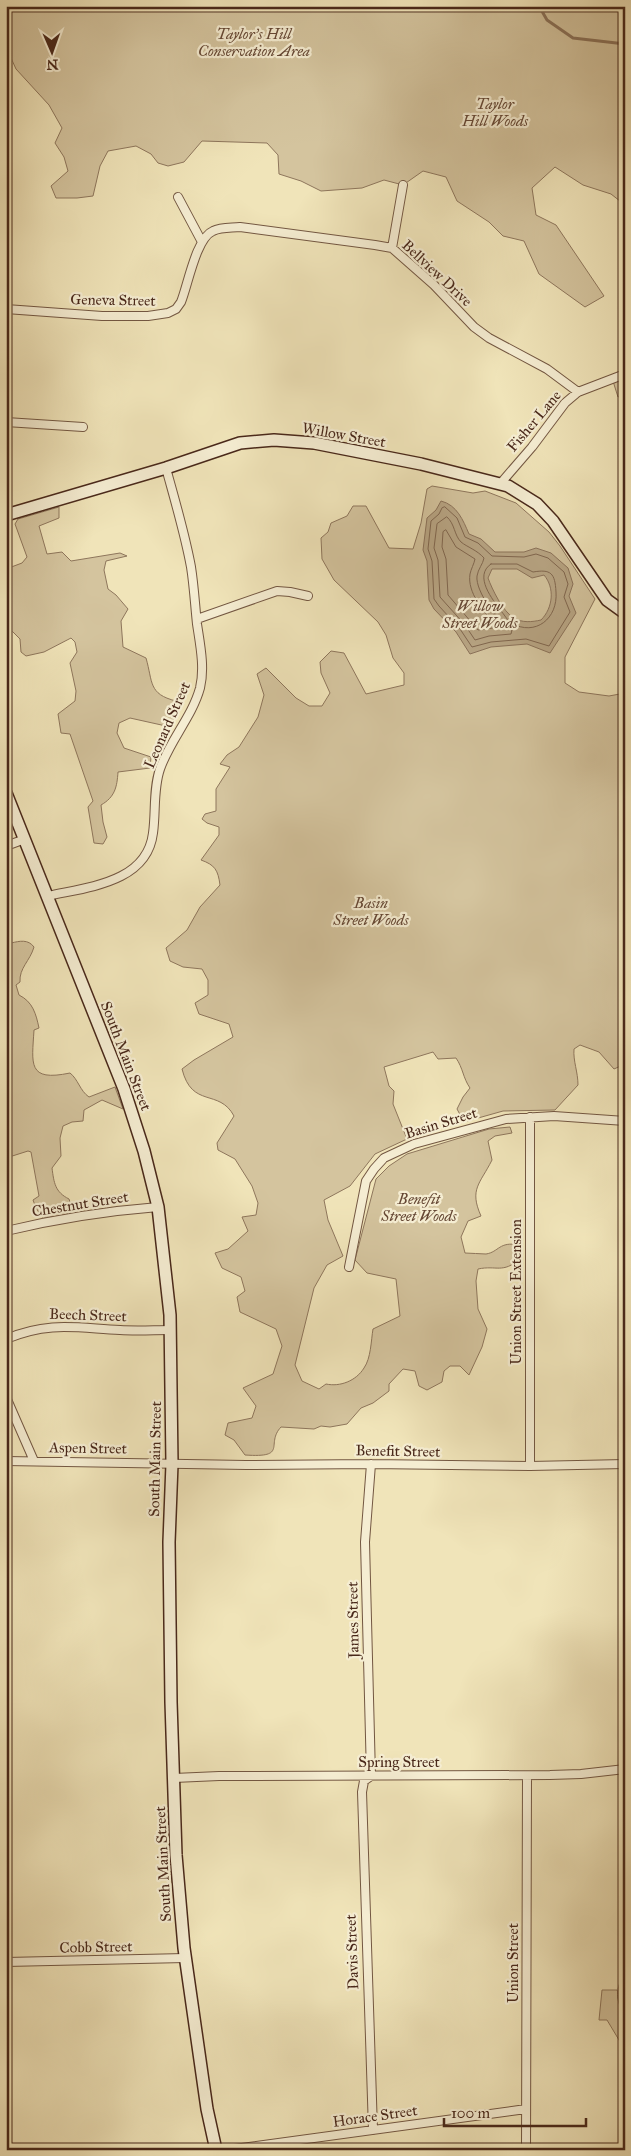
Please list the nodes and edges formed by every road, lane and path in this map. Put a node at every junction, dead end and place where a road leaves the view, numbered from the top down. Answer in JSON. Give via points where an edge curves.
{"nodes":[{"id":1,"x":404,"y":185,"type":"dead end"},
{"id":2,"x":178,"y":197,"type":"dead end"},
{"id":3,"x":202,"y":242,"type":"junction"},
{"id":4,"x":392,"y":248,"type":"junction"},
{"id":5,"x":6,"y":309,"type":"edge"},
{"id":6,"x":625,"y":374,"type":"edge"},
{"id":7,"x":578,"y":392,"type":"junction"},
{"id":8,"x":6,"y":422,"type":"edge"},
{"id":9,"x":83,"y":426,"type":"dead end"},
{"id":10,"x":166,"y":468,"type":"junction"},
{"id":11,"x":500,"y":484,"type":"junction"},
{"id":12,"x":6,"y":515,"type":"edge"},
{"id":13,"x":308,"y":596,"type":"dead end"},
{"id":14,"x":625,"y":613,"type":"edge"},
{"id":15,"x":197,"y":619,"type":"junction"},
{"id":16,"x":6,"y":793,"type":"edge"},
{"id":17,"x":25,"y":839,"type":"junction"},
{"id":18,"x":6,"y":846,"type":"edge"},
{"id":19,"x":48,"y":896,"type":"junction"},
{"id":20,"x":530,"y":1117,"type":"junction"},
{"id":21,"x":625,"y":1122,"type":"edge"},
{"id":22,"x":158,"y":1207,"type":"junction"},
{"id":23,"x":6,"y":1231,"type":"edge"},
{"id":24,"x":349,"y":1267,"type":"dead end"},
{"id":25,"x":170,"y":1330,"type":"junction"},
{"id":26,"x":6,"y":1339,"type":"edge"},
{"id":27,"x":6,"y":1397,"type":"edge"},
{"id":28,"x":6,"y":1461,"type":"edge"},
{"id":29,"x":34,"y":1461,"type":"junction"},
{"id":30,"x":172,"y":1464,"type":"junction"},
{"id":31,"x":371,"y":1464,"type":"junction"},
{"id":32,"x":625,"y":1464,"type":"edge"},
{"id":33,"x":530,"y":1466,"type":"junction"},
{"id":34,"x":625,"y":1768,"type":"edge"},
{"id":35,"x":371,"y":1776,"type":"junction"},
{"id":36,"x":527,"y":1776,"type":"junction"},
{"id":37,"x":174,"y":1778,"type":"junction"},
{"id":38,"x":186,"y":1958,"type":"junction"},
{"id":39,"x":6,"y":1962,"type":"edge"},
{"id":40,"x":526,"y":2109,"type":"junction"},
{"id":41,"x":373,"y":2130,"type":"junction"},
{"id":42,"x":216,"y":2150,"type":"edge"},
{"id":43,"x":227,"y":2150,"type":"edge"},
{"id":44,"x":526,"y":2150,"type":"edge"}],
"edges":[{"from":1,"to":4,"type":"street"},
{"from":2,"to":3,"type":"street"},
{"from":3,"to":4,"type":"street","name":"Bellview Drive","via":[[210,232],[240,227]]},
{"from":3,"to":5,"type":"street","name":"Geneva Street","via":[[181,302],[168,313],[102,316]]},
{"from":4,"to":7,"type":"street","name":"Bellview Drive","via":[[489,338],[547,369]]},
{"from":6,"to":7,"type":"street","name":"Fisher Lane"},
{"from":7,"to":11,"type":"street","name":"Fisher Lane","via":[[565,403]]},
{"from":8,"to":9,"type":"street"},
{"from":10,"to":11,"type":"main road","name":"Willow Street","via":[[240,443],[291,440],[421,464]]},
{"from":10,"to":12,"type":"main road","name":"Willow Street"},
{"from":10,"to":15,"type":"street","name":"Leonard Street","via":[[192,569]]},
{"from":11,"to":14,"type":"main road","name":"Willow Street","via":[[537,504],[553,521],[606,600]]},
{"from":13,"to":15,"type":"street","via":[[277,592]]},
{"from":15,"to":19,"type":"street","name":"Leonard Street","via":[[201,685],[159,771],[150,848],[135,868],[113,880]]},
{"from":16,"to":17,"type":"main road","name":"South Main Street"},
{"from":17,"to":18,"type":"street"},
{"from":17,"to":19,"type":"main road","name":"South Main Street"},
{"from":19,"to":22,"type":"main road","name":"South Main Street","via":[[132,1114]]},
{"from":20,"to":21,"type":"street","name":"Basin Street"},
{"from":20,"to":24,"type":"street","name":"Basin Street","via":[[482,1124],[414,1144],[384,1158],[366,1181]]},
{"from":20,"to":33,"type":"street","name":"Union Street Extension"},
{"from":22,"to":23,"type":"street","name":"Chestnut Street","via":[[120,1210]]},
{"from":22,"to":25,"type":"main road","name":"South Main Street"},
{"from":25,"to":26,"type":"street","name":"Beech Street","via":[[55,1326]]},
{"from":25,"to":30,"type":"main road","name":"South Main Street"},
{"from":27,"to":29,"type":"street"},
{"from":28,"to":29,"type":"street","name":"Aspen Street"},
{"from":29,"to":30,"type":"street","name":"Aspen Street"},
{"from":30,"to":31,"type":"street","name":"Benefit Street"},
{"from":30,"to":37,"type":"main road","name":"South Main Street","via":[[169,1542]]},
{"from":31,"to":33,"type":"street","name":"Benefit Street"},
{"from":31,"to":35,"type":"street","name":"James Street","via":[[365,1542]]},
{"from":32,"to":33,"type":"street","name":"Benefit Street"},
{"from":34,"to":36,"type":"street","name":"Spring Street"},
{"from":35,"to":36,"type":"street","name":"Spring Street"},
{"from":35,"to":37,"type":"street","name":"Spring Street"},
{"from":35,"to":41,"type":"street","name":"Davis Street","via":[[364,1781],[362,1792]]},
{"from":36,"to":40,"type":"street","name":"Union Street"},
{"from":37,"to":38,"type":"main road","name":"South Main Street","via":[[178,1876]]},
{"from":38,"to":39,"type":"street","name":"Cobb Street"},
{"from":38,"to":42,"type":"main road","name":"South Main Street","via":[[207,2109]]},
{"from":40,"to":41,"type":"street","name":"Horace Street"},
{"from":40,"to":44,"type":"street","name":"Union Street"},
{"from":41,"to":43,"type":"street","name":"Horace Street"}]}
